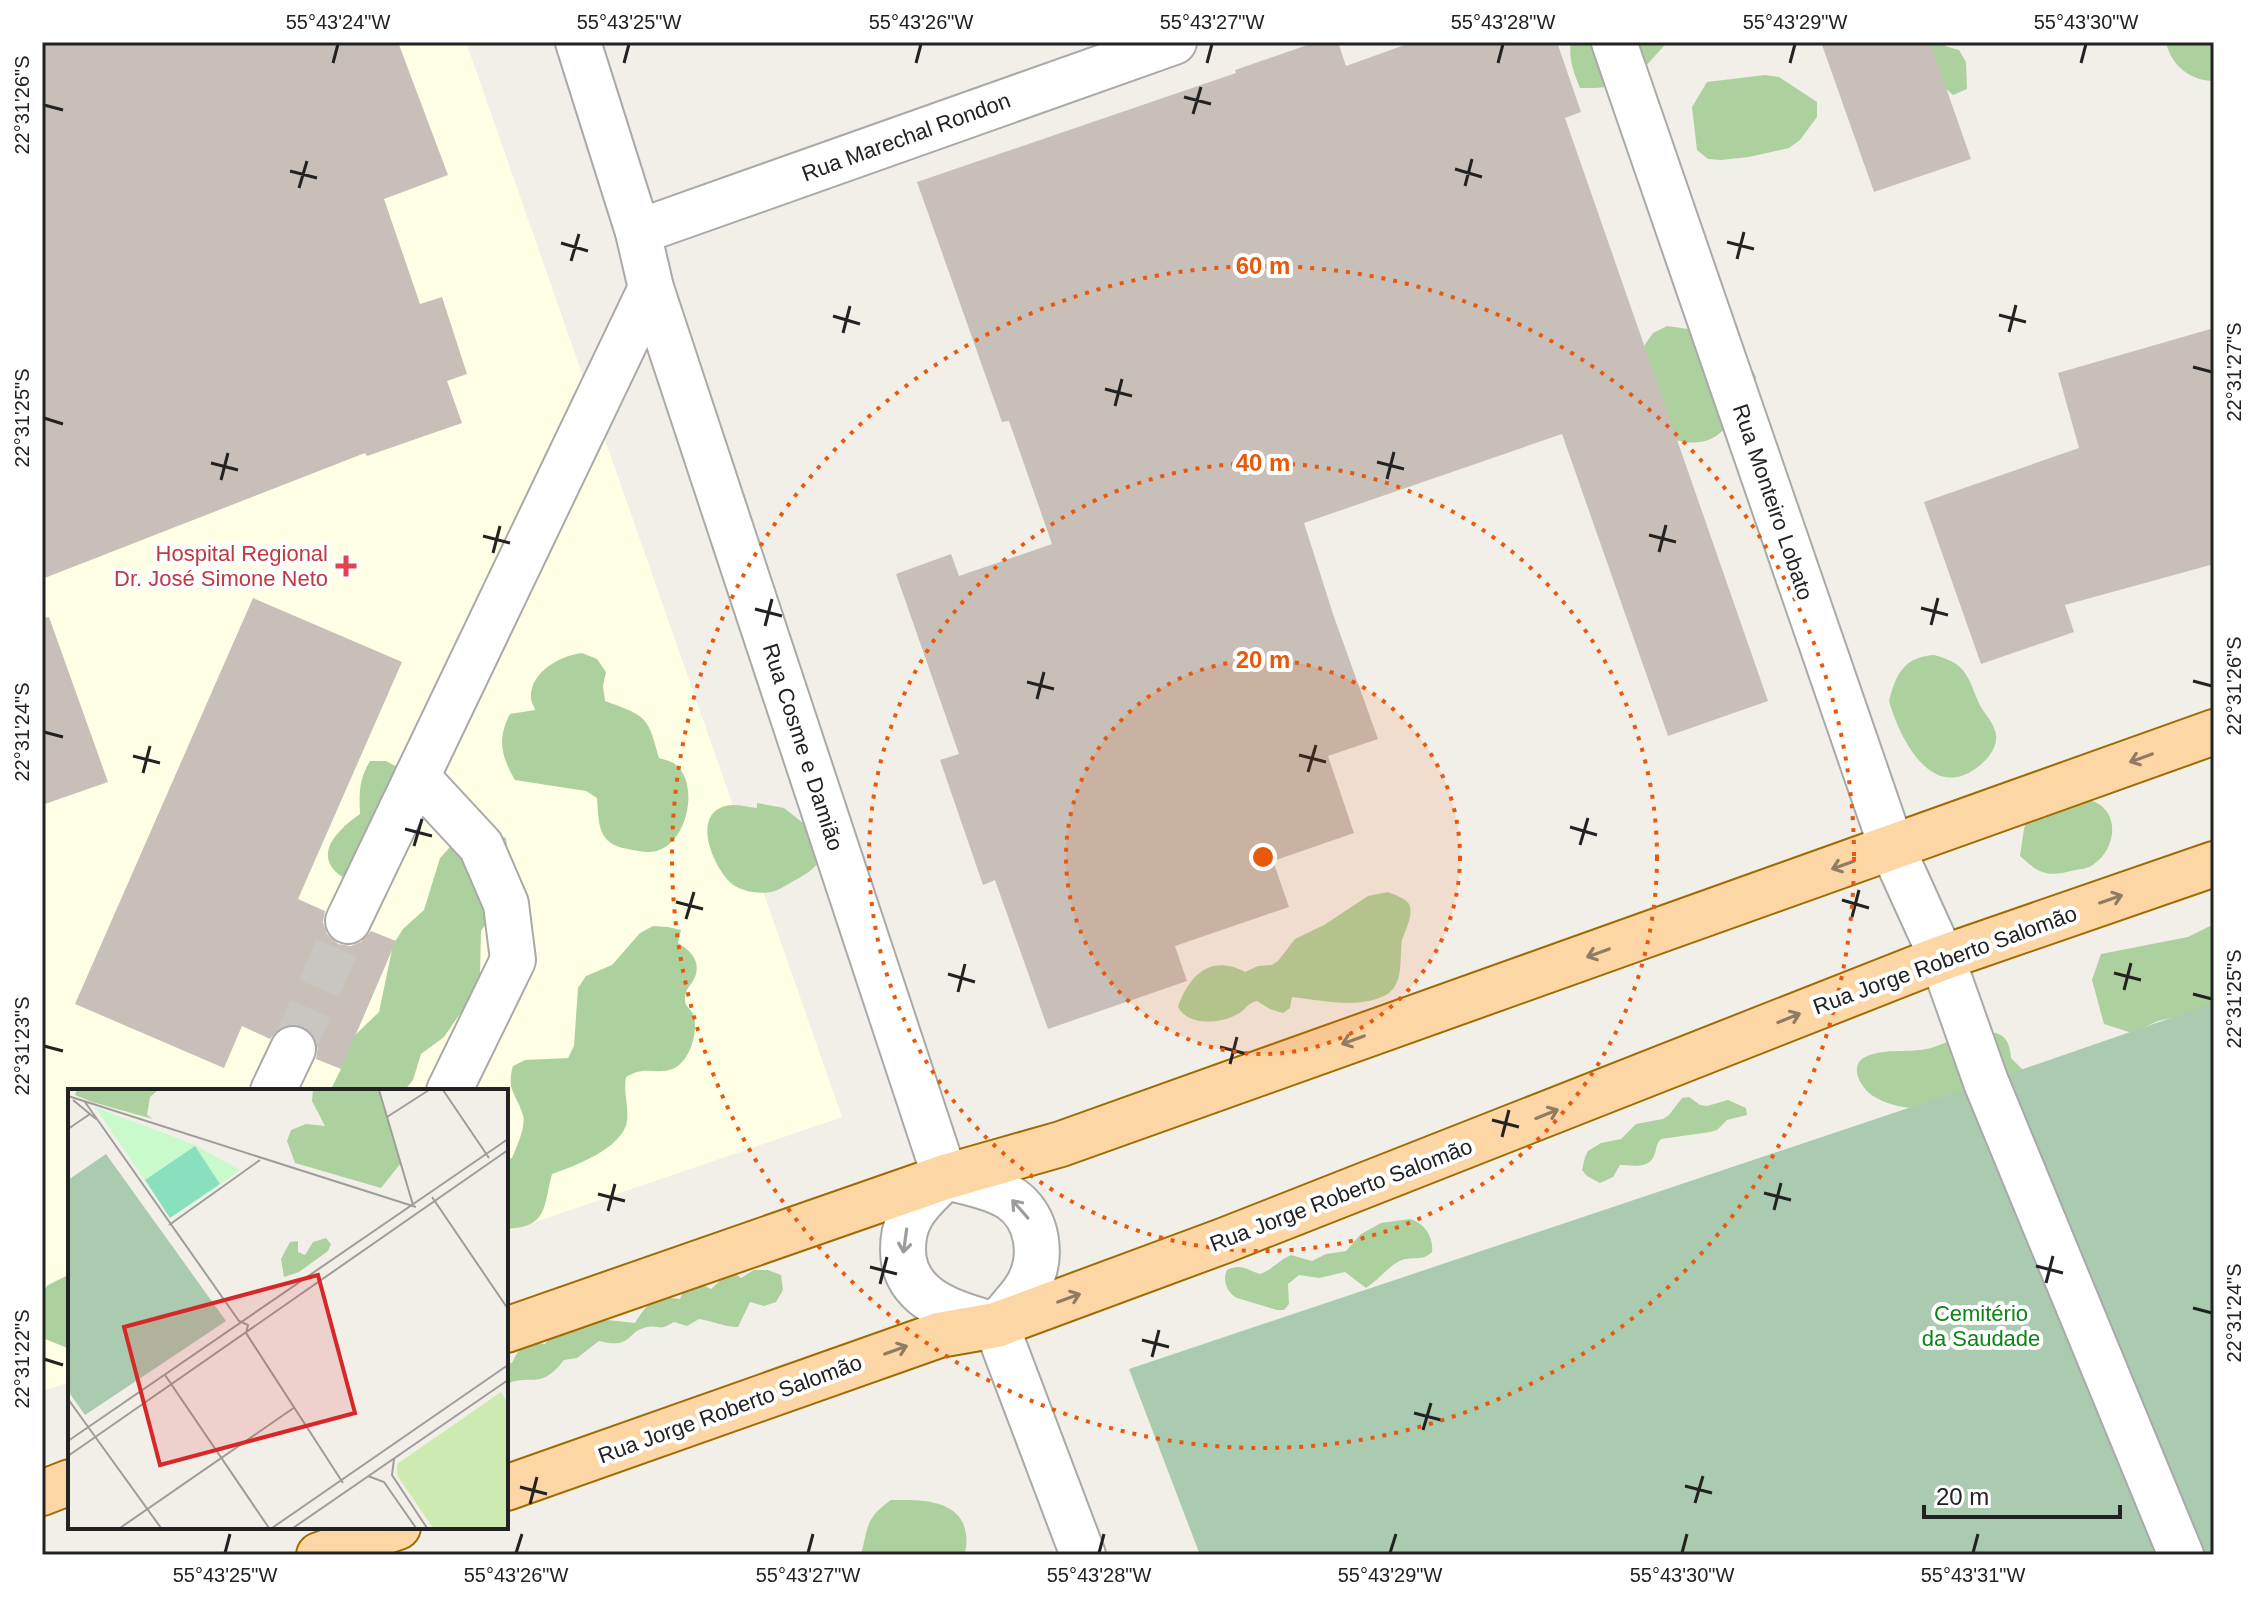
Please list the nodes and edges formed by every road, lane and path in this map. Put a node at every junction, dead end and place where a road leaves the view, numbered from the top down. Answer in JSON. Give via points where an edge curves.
{"nodes":[{"id":1,"x":578,"y":42,"type":"edge"},
{"id":2,"x":1174,"y":42,"type":"edge"},
{"id":3,"x":1614,"y":42,"type":"edge"},
{"id":4,"x":638,"y":232,"type":"junction"},
{"id":5,"x":651,"y":288,"type":"junction"},
{"id":6,"x":2214,"y":732,"type":"edge"},
{"id":7,"x":417,"y":777,"type":"junction"},
{"id":8,"x":1892,"y":848,"type":"junction"},
{"id":9,"x":2214,"y":864,"type":"edge"},
{"id":10,"x":348,"y":921,"type":"tunnel mouth"},
{"id":11,"x":1942,"y":958,"type":"junction"},
{"id":12,"x":293,"y":1049,"type":"tunnel mouth"},
{"id":13,"x":274,"y":1089,"type":"edge"},
{"id":14,"x":450,"y":1089,"type":"edge"},
{"id":15,"x":945,"y":1177,"type":"junction"},
{"id":16,"x":996,"y":1325,"type":"junction"},
{"id":17,"x":508,"y":1329,"type":"edge"},
{"id":18,"x":68,"y":1483,"type":"edge"},
{"id":19,"x":508,"y":1487,"type":"edge"},
{"id":20,"x":42,"y":1493,"type":"edge"},
{"id":21,"x":392,"y":1529,"type":"edge"},
{"id":22,"x":319,"y":1555,"type":"edge"},
{"id":23,"x":1083,"y":1555,"type":"edge"},
{"id":24,"x":2181,"y":1555,"type":"edge"}],
"edges":[{"from":1,"to":4,"type":"street","name":"Rua Cosme e Damião"},
{"from":2,"to":4,"type":"street","name":"Rua Marechal Rondon"},
{"from":3,"to":8,"type":"street","name":"Rua Monteiro Lobato"},
{"from":4,"to":5,"type":"street","name":"Rua Cosme e Damião"},
{"from":5,"to":7,"type":"street"},
{"from":5,"to":15,"type":"street","name":"Rua Cosme e Damião"},
{"from":6,"to":8,"type":"main road","one_way":true},
{"from":7,"to":10,"type":"street"},
{"from":7,"to":14,"type":"street","via":[[481,846],[506,904],[513,960]]},
{"from":8,"to":11,"type":"street","name":"Rua Monteiro Lobato"},
{"from":8,"to":15,"type":"main road","one_way":true,"via":[[1061,1144]]},
{"from":11,"to":9,"type":"main road","name":"Rua Jorge Roberto Salomão","one_way":true},
{"from":16,"to":11,"type":"main road","name":"Rua Jorge Roberto Salomão","one_way":true},
{"from":11,"to":24,"type":"street","name":"Rua Monteiro Lobato","via":[[1986,1082]]},
{"from":12,"to":13,"type":"street"},
{"from":16,"to":15,"type":"street","one_way":true,"via":[[1035,1268],[1034,1228],[1009,1198]]},
{"from":15,"to":16,"type":"street","one_way":true,"via":[[909,1219],[903,1262],[922,1295]]},
{"from":15,"to":17,"type":"main road"},
{"from":19,"to":16,"type":"main road","name":"Rua Jorge Roberto Salomão","one_way":true,"via":[[939,1335]]},
{"from":16,"to":23,"type":"street"},
{"from":18,"to":20,"type":"main road"},
{"from":21,"to":22,"type":"main road"}]}
